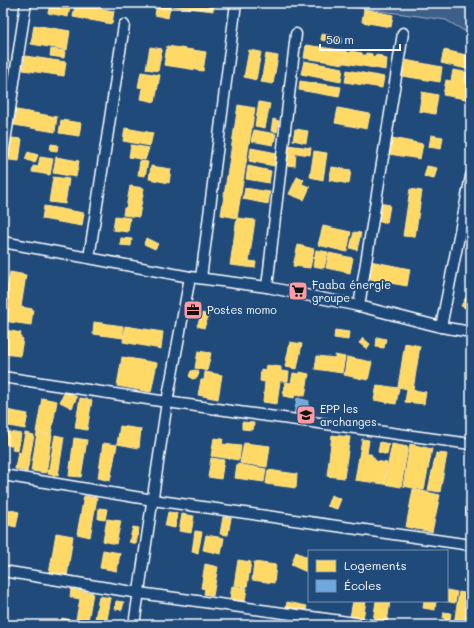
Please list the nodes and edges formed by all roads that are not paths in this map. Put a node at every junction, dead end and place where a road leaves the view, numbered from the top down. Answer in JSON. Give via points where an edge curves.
{"nodes":[{"id":1,"x":26,"y":3,"type":"edge"},
{"id":2,"x":236,"y":3,"type":"edge"},
{"id":3,"x":124,"y":25,"type":"dead end"},
{"id":4,"x":403,"y":33,"type":"dead end"},
{"id":5,"x":296,"y":34,"type":"dead end"},
{"id":6,"x":3,"y":155,"type":"edge"},
{"id":7,"x":471,"y":176,"type":"edge"},
{"id":8,"x":3,"y":242,"type":"edge"},
{"id":9,"x":89,"y":258,"type":"junction"},
{"id":10,"x":190,"y":277,"type":"junction"},
{"id":11,"x":201,"y":278,"type":"junction"},
{"id":12,"x":267,"y":287,"type":"junction"},
{"id":13,"x":359,"y":306,"type":"junction"},
{"id":14,"x":441,"y":327,"type":"junction"},
{"id":15,"x":471,"y":332,"type":"edge"},
{"id":16,"x":3,"y":377,"type":"edge"},
{"id":17,"x":167,"y":402,"type":"junction"},
{"id":18,"x":471,"y":444,"type":"edge"},
{"id":19,"x":3,"y":475,"type":"edge"},
{"id":20,"x":153,"y":500,"type":"junction"},
{"id":21,"x":471,"y":545,"type":"edge"},
{"id":22,"x":3,"y":571,"type":"edge"},
{"id":23,"x":139,"y":593,"type":"junction"},
{"id":24,"x":134,"y":625,"type":"edge"},
{"id":25,"x":370,"y":625,"type":"edge"}],
"edges":[{"from":1,"to":6,"type":"street"},
{"from":2,"to":11,"type":"street"},
{"from":3,"to":9,"type":"street"},
{"from":4,"to":13,"type":"street"},
{"from":5,"to":12,"type":"street"},
{"from":7,"to":14,"type":"street"},
{"from":8,"to":9,"type":"street"},
{"from":9,"to":10,"type":"street"},
{"from":10,"to":11,"type":"street"},
{"from":10,"to":17,"type":"street"},
{"from":11,"to":12,"type":"street"},
{"from":12,"to":13,"type":"street"},
{"from":13,"to":14,"type":"street"},
{"from":14,"to":15,"type":"street"},
{"from":16,"to":17,"type":"street"},
{"from":17,"to":18,"type":"street"},
{"from":17,"to":20,"type":"street"},
{"from":19,"to":20,"type":"street"},
{"from":20,"to":21,"type":"street"},
{"from":20,"to":23,"type":"street"},
{"from":22,"to":23,"type":"street"},
{"from":23,"to":24,"type":"street"},
{"from":23,"to":25,"type":"street"}]}
